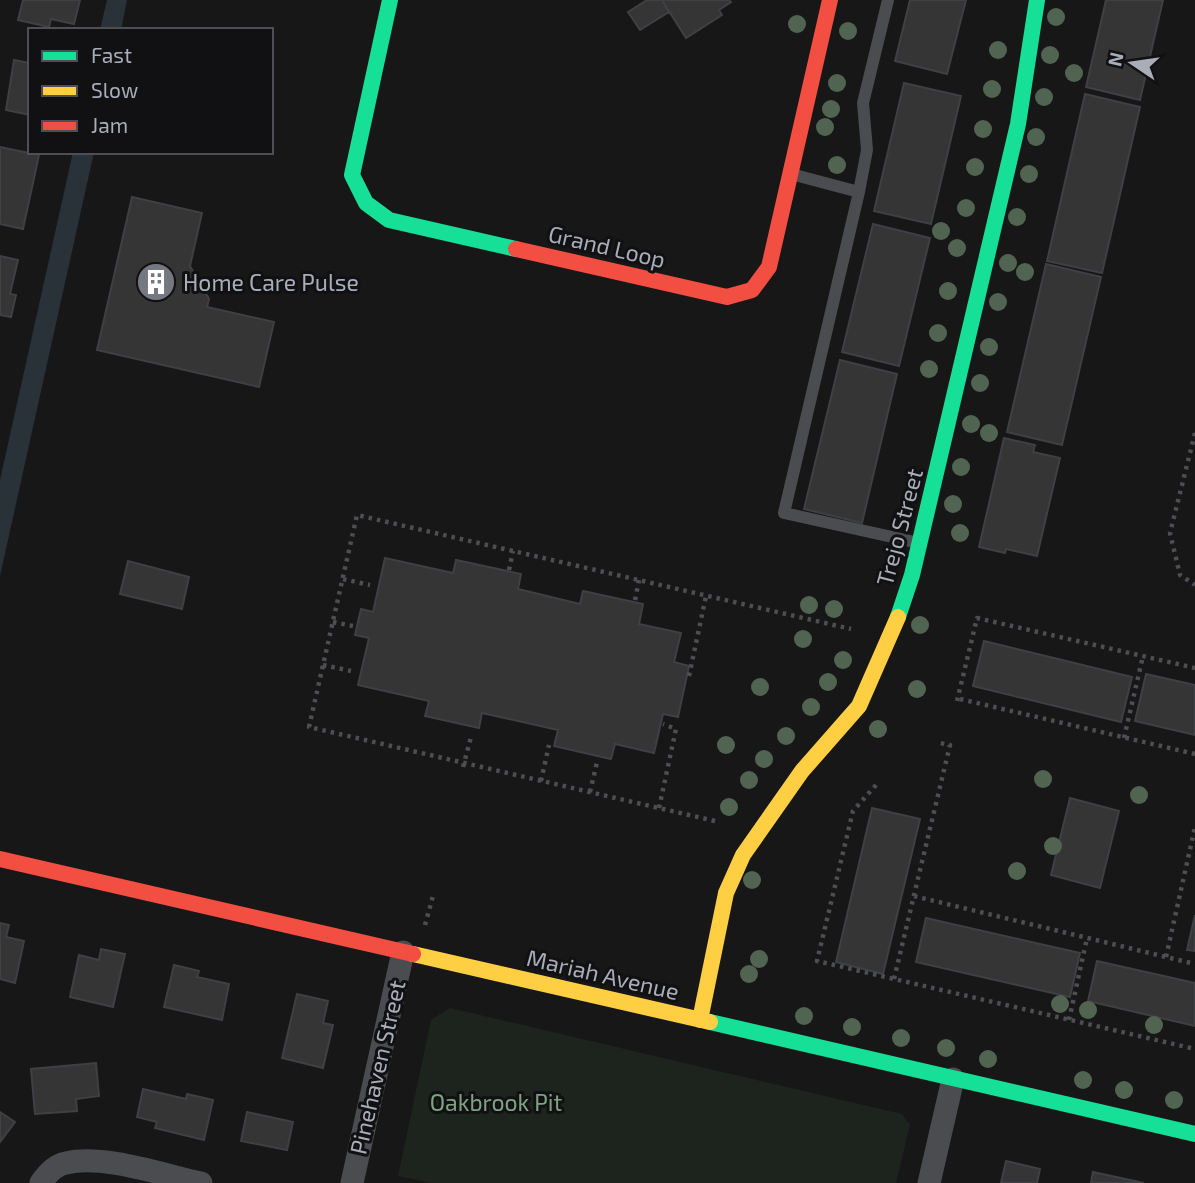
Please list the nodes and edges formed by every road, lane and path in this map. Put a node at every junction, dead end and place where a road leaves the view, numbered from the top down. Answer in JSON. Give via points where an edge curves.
{"nodes":[{"id":1,"x":390,"y":0,"type":"edge"},
{"id":2,"x":830,"y":0,"type":"edge"},
{"id":3,"x":888,"y":0,"type":"edge"},
{"id":4,"x":1037,"y":0,"type":"edge"},
{"id":5,"x":790,"y":174,"type":"junction"},
{"id":6,"x":859,"y":192,"type":"junction"},
{"id":7,"x":1195,"y":433,"type":"edge"},
{"id":8,"x":920,"y":543,"type":"junction"},
{"id":9,"x":513,"y":551,"type":"junction"},
{"id":10,"x":509,"y":570,"type":"dead end"},
{"id":11,"x":343,"y":579,"type":"junction"},
{"id":12,"x":639,"y":580,"type":"junction"},
{"id":13,"x":370,"y":585,"type":"dead end"},
{"id":14,"x":1195,"y":585,"type":"edge"},
{"id":15,"x":706,"y":596,"type":"junction"},
{"id":16,"x":635,"y":600,"type":"dead end"},
{"id":17,"x":333,"y":622,"type":"junction"},
{"id":18,"x":353,"y":626,"type":"dead end"},
{"id":19,"x":851,"y":629,"type":"dead end"},
{"id":20,"x":1143,"y":656,"type":"junction"},
{"id":21,"x":323,"y":665,"type":"junction"},
{"id":22,"x":1195,"y":668,"type":"edge"},
{"id":23,"x":351,"y":671,"type":"dead end"},
{"id":24,"x":689,"y":676,"type":"dead end"},
{"id":25,"x":663,"y":724,"type":"dead end"},
{"id":26,"x":471,"y":737,"type":"dead end"},
{"id":27,"x":1124,"y":738,"type":"junction"},
{"id":28,"x":945,"y":743,"type":"dead end"},
{"id":29,"x":549,"y":745,"type":"dead end"},
{"id":30,"x":1195,"y":754,"type":"edge"},
{"id":31,"x":597,"y":762,"type":"dead end"},
{"id":32,"x":463,"y":765,"type":"junction"},
{"id":33,"x":541,"y":781,"type":"junction"},
{"id":34,"x":876,"y":785,"type":"dead end"},
{"id":35,"x":590,"y":792,"type":"junction"},
{"id":36,"x":659,"y":808,"type":"junction"},
{"id":37,"x":715,"y":821,"type":"dead end"},
{"id":38,"x":1195,"y":827,"type":"edge"},
{"id":39,"x":0,"y":859,"type":"edge"},
{"id":40,"x":433,"y":896,"type":"dead end"},
{"id":41,"x":914,"y":897,"type":"junction"},
{"id":42,"x":425,"y":925,"type":"dead end"},
{"id":43,"x":1087,"y":938,"type":"junction"},
{"id":44,"x":403,"y":952,"type":"junction"},
{"id":45,"x":1166,"y":957,"type":"junction"},
{"id":46,"x":1195,"y":964,"type":"edge"},
{"id":47,"x":894,"y":979,"type":"junction"},
{"id":48,"x":699,"y":1020,"type":"junction"},
{"id":49,"x":1069,"y":1020,"type":"junction"},
{"id":50,"x":1195,"y":1049,"type":"edge"},
{"id":51,"x":953,"y":1079,"type":"junction"},
{"id":52,"x":1195,"y":1134,"type":"edge"},
{"id":53,"x":41,"y":1183,"type":"edge"},
{"id":54,"x":201,"y":1183,"type":"edge"},
{"id":55,"x":352,"y":1183,"type":"edge"},
{"id":56,"x":929,"y":1183,"type":"edge"}],
"edges":[{"from":1,"to":5,"type":"street","name":"Grand Loop","via":[[352,175],[366,203],[389,220],[727,297],[752,290],[769,267]]},
{"from":2,"to":5,"type":"street","name":"Grand Loop"},
{"from":3,"to":6,"type":"lane","via":[[863,103],[867,150]]},
{"from":4,"to":8,"type":"street","name":"Trejo Street","via":[[1018,124]]},
{"from":5,"to":6,"type":"lane"},
{"from":6,"to":8,"type":"lane","via":[[783,513]]},
{"from":7,"to":14,"type":"path","via":[[1170,533],[1180,575]]},
{"from":8,"to":48,"type":"street","name":"Trejo Street","via":[[892,636],[866,694],[802,771],[740,863],[726,893]]},
{"from":9,"to":10,"type":"path"},
{"from":9,"to":11,"type":"path","via":[[357,515]]},
{"from":9,"to":12,"type":"path"},
{"from":11,"to":13,"type":"path"},
{"from":11,"to":17,"type":"path"},
{"from":12,"to":15,"type":"path"},
{"from":12,"to":16,"type":"path"},
{"from":15,"to":19,"type":"path"},
{"from":15,"to":24,"type":"path"},
{"from":17,"to":18,"type":"path"},
{"from":17,"to":21,"type":"path"},
{"from":20,"to":22,"type":"path"},
{"from":20,"to":27,"type":"path"},
{"from":20,"to":27,"type":"path","via":[[977,618],[959,700]]},
{"from":21,"to":23,"type":"path"},
{"from":21,"to":32,"type":"path","via":[[309,727]]},
{"from":25,"to":36,"type":"path","via":[[676,729]]},
{"from":26,"to":32,"type":"path"},
{"from":27,"to":30,"type":"path"},
{"from":28,"to":41,"type":"path","via":[[950,745]]},
{"from":29,"to":33,"type":"path"},
{"from":31,"to":35,"type":"path"},
{"from":32,"to":33,"type":"path"},
{"from":33,"to":35,"type":"path"},
{"from":34,"to":47,"type":"path","via":[[853,811],[817,961]]},
{"from":35,"to":36,"type":"path"},
{"from":36,"to":37,"type":"path"},
{"from":38,"to":45,"type":"path"},
{"from":39,"to":44,"type":"street","name":"Mariah Avenue"},
{"from":40,"to":42,"type":"path"},
{"from":41,"to":43,"type":"path"},
{"from":41,"to":47,"type":"path"},
{"from":43,"to":45,"type":"path"},
{"from":43,"to":49,"type":"path"},
{"from":44,"to":48,"type":"street","name":"Mariah Avenue"},
{"from":44,"to":55,"type":"street","name":"Pinehaven Street"},
{"from":45,"to":46,"type":"path"},
{"from":47,"to":49,"type":"path"},
{"from":48,"to":51,"type":"street","name":"Mariah Avenue"},
{"from":49,"to":50,"type":"path"},
{"from":51,"to":52,"type":"street","name":"Mariah Avenue"},
{"from":51,"to":56,"type":"street"},
{"from":53,"to":54,"type":"street","via":[[64,1163],[92,1161]]}]}
